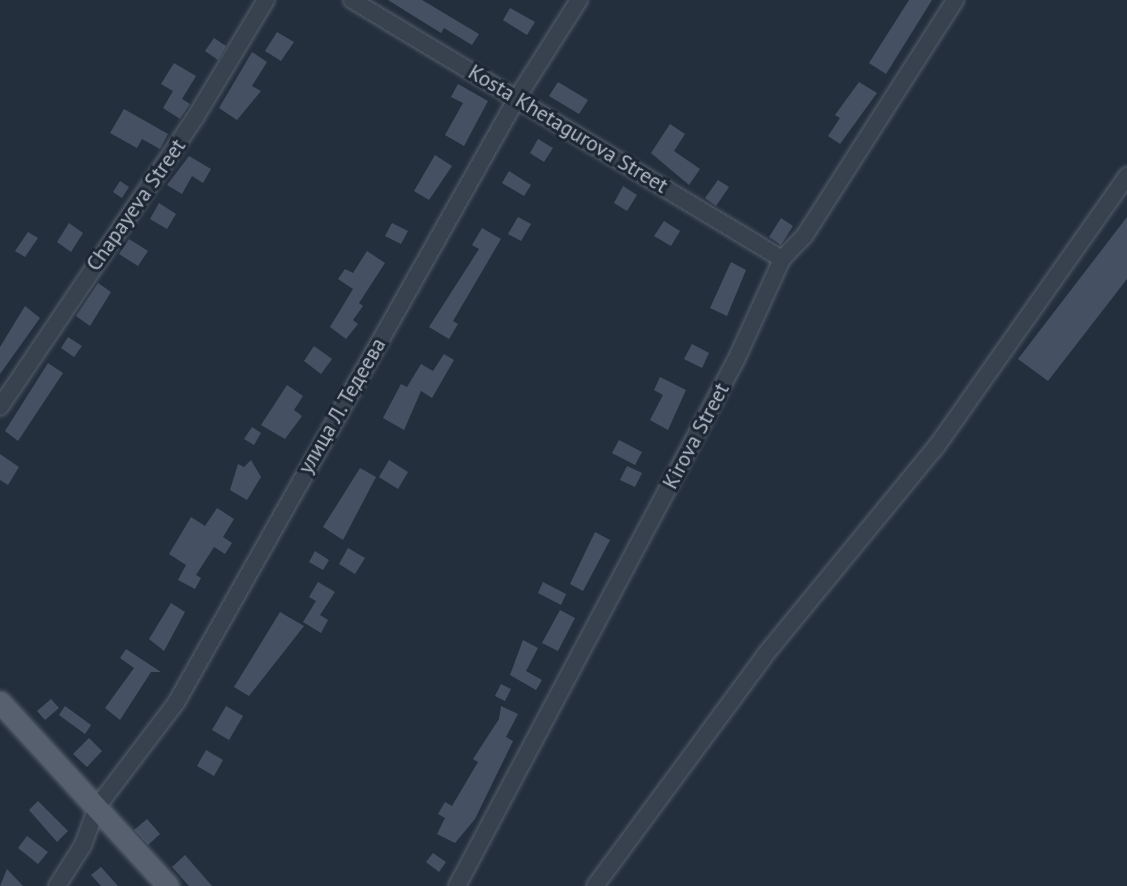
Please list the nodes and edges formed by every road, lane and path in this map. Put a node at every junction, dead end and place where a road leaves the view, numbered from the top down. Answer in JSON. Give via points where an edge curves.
{"nodes":[{"id":1,"x":266,"y":0,"type":"edge"},
{"id":2,"x":352,"y":0,"type":"edge"},
{"id":3,"x":579,"y":0,"type":"edge"},
{"id":4,"x":955,"y":0,"type":"edge"},
{"id":5,"x":517,"y":98,"type":"junction"},
{"id":6,"x":1127,"y":176,"type":"edge"},
{"id":7,"x":782,"y":259,"type":"junction"},
{"id":8,"x":0,"y":406,"type":"edge"},
{"id":9,"x":0,"y":702,"type":"edge"},
{"id":10,"x":98,"y":807,"type":"junction"},
{"id":11,"x":57,"y":886,"type":"edge"},
{"id":12,"x":168,"y":886,"type":"edge"},
{"id":13,"x":458,"y":886,"type":"edge"},
{"id":14,"x":595,"y":886,"type":"edge"}],
"edges":[{"from":1,"to":8,"type":"street","name":"Chapayeva Street","via":[[195,118]]},
{"from":2,"to":5,"type":"street","name":"Kosta Khetagurova Street"},
{"from":3,"to":5,"type":"street","name":"улица Л. Тедеева"},
{"from":4,"to":7,"type":"street","name":"Kirova Street","via":[[805,235]]},
{"from":5,"to":7,"type":"street","name":"Kosta Khetagurova Street"},
{"from":5,"to":10,"type":"street","name":"улица Л. Тедеева","via":[[176,703]]},
{"from":6,"to":14,"type":"street","via":[[936,447],[765,655]]},
{"from":7,"to":13,"type":"street","name":"Kirova Street","via":[[731,369]]},
{"from":9,"to":10,"type":"main road"},
{"from":10,"to":11,"type":"street","name":"улица Л. Тедеева","via":[[83,845]]},
{"from":10,"to":12,"type":"main road"}]}
